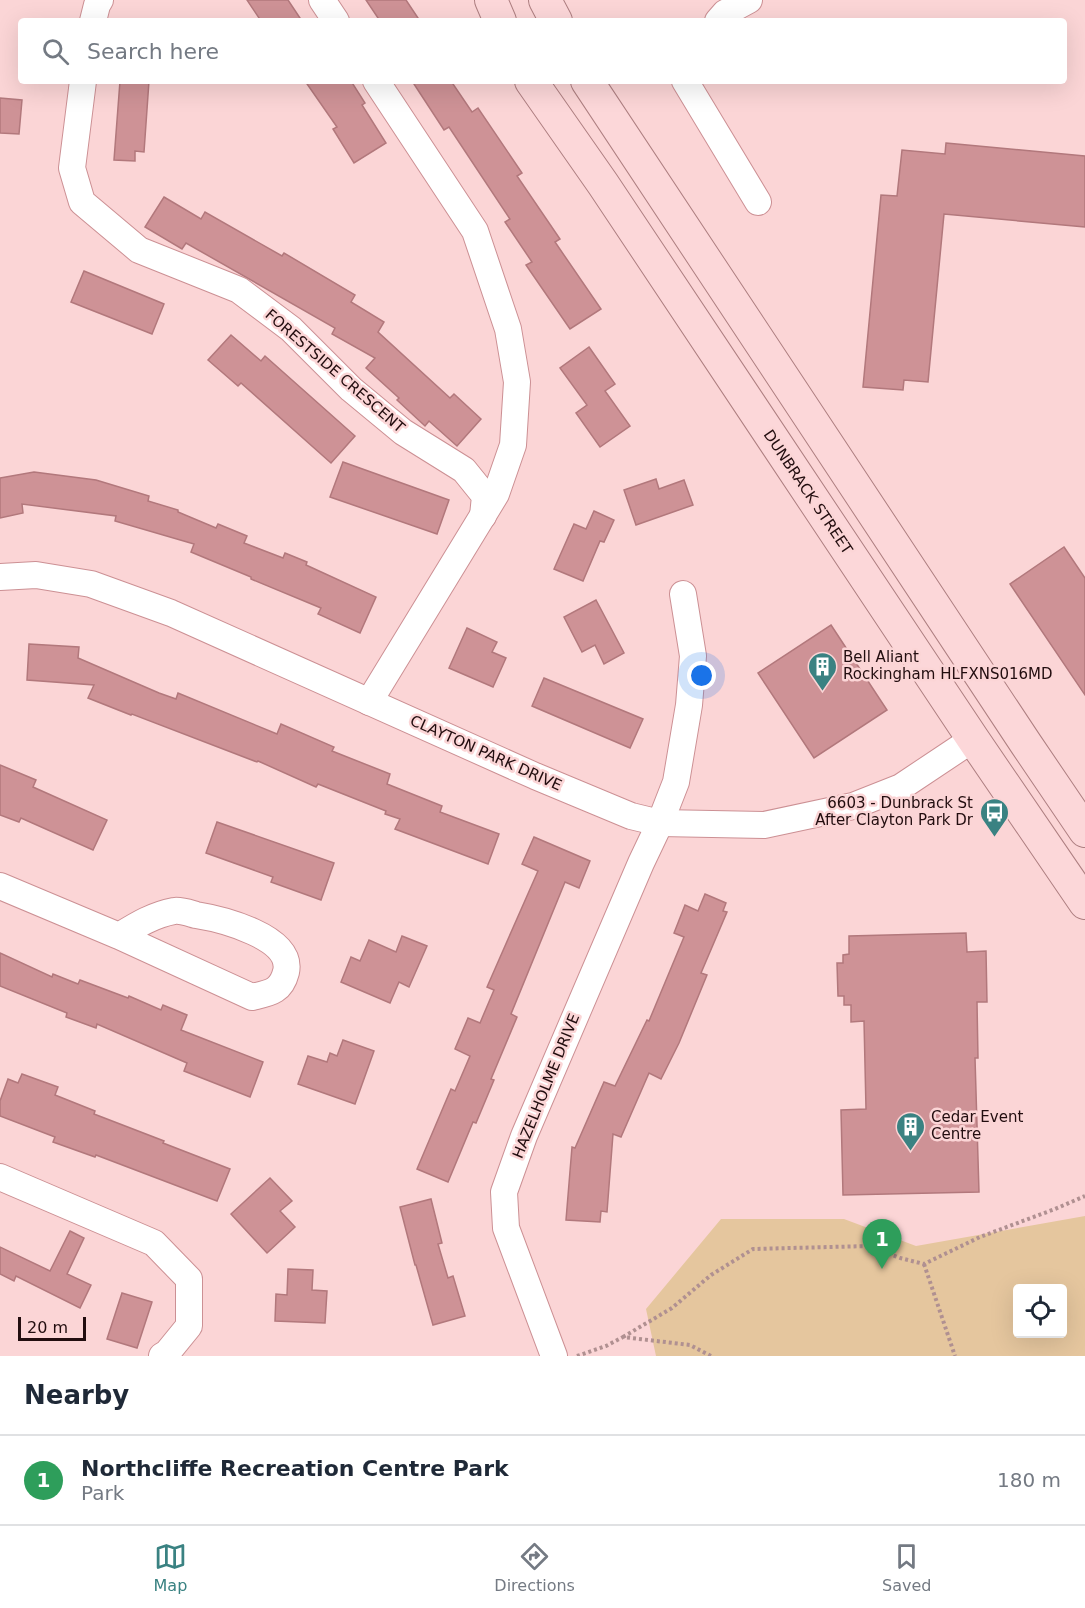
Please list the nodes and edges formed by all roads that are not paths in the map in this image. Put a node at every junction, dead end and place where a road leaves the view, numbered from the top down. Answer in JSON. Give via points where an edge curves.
{"nodes":[{"id":1,"x":100,"y":0,"type":"edge"},
{"id":2,"x":322,"y":0,"type":"edge"},
{"id":3,"x":491,"y":0,"type":"edge"},
{"id":4,"x":545,"y":0,"type":"edge"},
{"id":5,"x":749,"y":0,"type":"edge"},
{"id":6,"x":94,"y":18,"type":"edge"},
{"id":7,"x":334,"y":18,"type":"edge"},
{"id":8,"x":499,"y":18,"type":"edge"},
{"id":9,"x":554,"y":18,"type":"edge"},
{"id":10,"x":721,"y":18,"type":"edge"},
{"id":11,"x":83,"y":84,"type":"edge"},
{"id":12,"x":378,"y":84,"type":"edge"},
{"id":13,"x":533,"y":84,"type":"edge"},
{"id":14,"x":589,"y":84,"type":"edge"},
{"id":15,"x":687,"y":84,"type":"edge"},
{"id":16,"x":759,"y":202,"type":"dead end"},
{"id":17,"x":483,"y":516,"type":"junction"},
{"id":18,"x":0,"y":577,"type":"edge"},
{"id":19,"x":683,"y":594,"type":"dead end"},
{"id":20,"x":369,"y":702,"type":"junction"},
{"id":21,"x":973,"y":739,"type":"junction"},
{"id":22,"x":660,"y":823,"type":"junction"},
{"id":23,"x":1085,"y":831,"type":"edge"},
{"id":24,"x":0,"y":886,"type":"edge"},
{"id":25,"x":1085,"y":903,"type":"edge"},
{"id":26,"x":119,"y":936,"type":"junction"},
{"id":27,"x":0,"y":1177,"type":"edge"},
{"id":28,"x":162,"y":1356,"type":"edge"},
{"id":29,"x":554,"y":1356,"type":"edge"}],
"edges":[{"from":1,"to":6,"type":"street"},
{"from":2,"to":7,"type":"street"},
{"from":3,"to":8,"type":"main road"},
{"from":4,"to":9,"type":"main road"},
{"from":5,"to":10,"type":"street"},
{"from":11,"to":17,"type":"street","name":"FORESTSIDE CRESCENT","via":[[72,168],[82,202],[139,250],[239,290],[291,329],[351,389],[403,432],[464,470],[485,496]]},
{"from":12,"to":17,"type":"street","via":[[475,231],[508,329],[517,382],[513,445],[496,494]]},
{"from":13,"to":21,"type":"main road","name":"DUNBRACK STREET"},
{"from":14,"to":23,"type":"main road"},
{"from":15,"to":16,"type":"street"},
{"from":17,"to":20,"type":"street"},
{"from":18,"to":20,"type":"street","name":"CLAYTON PARK DRIVE","via":[[36,575],[91,584],[171,613]]},
{"from":19,"to":22,"type":"street","name":"HAZELHOLME DRIVE","via":[[693,656],[689,705],[676,782]]},
{"from":20,"to":22,"type":"street","name":"CLAYTON PARK DRIVE","via":[[631,816]]},
{"from":21,"to":22,"type":"street","name":"CLAYTON PARK DRIVE","via":[[901,787],[853,806],[765,825]]},
{"from":21,"to":25,"type":"main road","name":"DUNBRACK STREET"},
{"from":22,"to":29,"type":"street","name":"HAZELHOLME DRIVE","via":[[524,1136],[504,1192],[506,1228]]},
{"from":24,"to":26,"type":"street"},
{"from":26,"to":26,"type":"street","via":[[252,997],[274,992],[284,980],[287,966],[281,952],[266,938],[209,917],[176,911],[146,920]]},
{"from":27,"to":28,"type":"street","via":[[154,1243],[189,1278],[189,1326]]}]}
